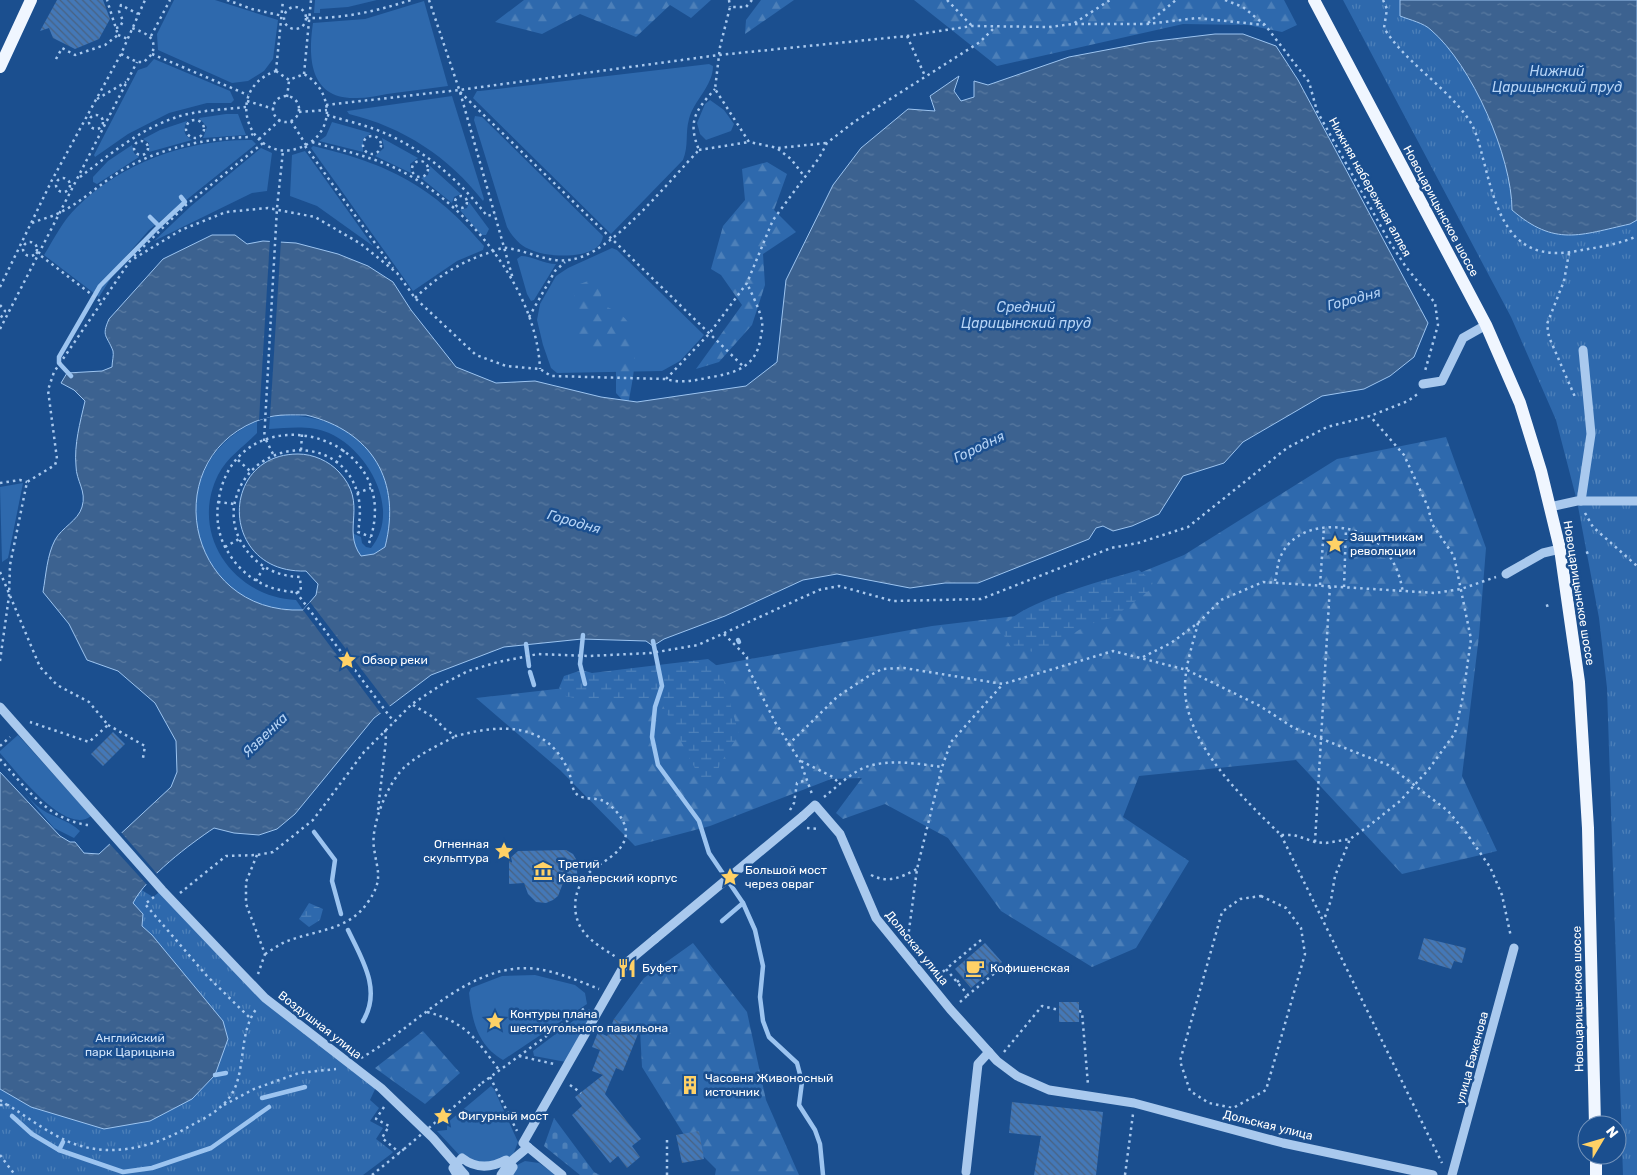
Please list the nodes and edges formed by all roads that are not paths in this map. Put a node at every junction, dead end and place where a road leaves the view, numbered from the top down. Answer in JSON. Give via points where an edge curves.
{"nodes":[{"id":1,"x":31,"y":0,"type":"edge"},
{"id":2,"x":1314,"y":0,"type":"edge"},
{"id":3,"x":0,"y":67,"type":"edge"},
{"id":4,"x":1486,"y":325,"type":"junction"},
{"id":5,"x":1583,"y":350,"type":"dead end"},
{"id":6,"x":1423,"y":384,"type":"road end"},
{"id":7,"x":1579,"y":501,"type":"junction"},
{"id":8,"x":1637,"y":502,"type":"edge"},
{"id":9,"x":1550,"y":507,"type":"junction"},
{"id":10,"x":1560,"y":549,"type":"junction"},
{"id":11,"x":1506,"y":574,"type":"road end"},
{"id":12,"x":0,"y":706,"type":"edge"},
{"id":13,"x":1514,"y":948,"type":"road end"},
{"id":14,"x":988,"y":1052,"type":"junction"},
{"id":15,"x":1595,"y":1115,"type":"edge"},
{"id":16,"x":526,"y":1145,"type":"junction"},
{"id":17,"x":457,"y":1163,"type":"junction"},
{"id":18,"x":509,"y":1163,"type":"junction"},
{"id":19,"x":966,"y":1172,"type":"dead end"},
{"id":20,"x":457,"y":1175,"type":"edge"},
{"id":21,"x":465,"y":1175,"type":"edge"},
{"id":22,"x":501,"y":1175,"type":"edge"},
{"id":23,"x":508,"y":1175,"type":"edge"},
{"id":24,"x":562,"y":1175,"type":"edge"},
{"id":25,"x":1433,"y":1175,"type":"edge"},
{"id":26,"x":1452,"y":1175,"type":"edge"}],
"edges":[{"from":1,"to":3,"type":"main road"},
{"from":2,"to":4,"type":"main road","name":"Новоцарицынское шоссе"},
{"from":4,"to":6,"type":"street","via":[[1463,338],[1442,381]]},
{"from":4,"to":9,"type":"main road","name":"Новоцарицынское шоссе","via":[[1520,403]]},
{"from":5,"to":7,"type":"street","via":[[1591,434]]},
{"from":7,"to":8,"type":"street"},
{"from":7,"to":9,"type":"street"},
{"from":9,"to":10,"type":"main road","name":"Новоцарицынское шоссе"},
{"from":10,"to":11,"type":"street","via":[[1543,553]]},
{"from":10,"to":15,"type":"main road","name":"Новоцарицынское шоссе","via":[[1579,682],[1583,737]]},
{"from":12,"to":17,"type":"street","name":"Воздушная улица","via":[[161,888],[265,998],[380,1088]]},
{"from":13,"to":26,"type":"street","name":"улица Баженова"},
{"from":14,"to":16,"type":"street","name":"Дольская улица","bridge":true,"via":[[876,918],[835,826],[816,805],[626,964],[607,993]]},
{"from":14,"to":19,"type":"street","via":[[978,1064]]},
{"from":14,"to":25,"type":"street","name":"Дольская улица","via":[[1017,1076],[1049,1090],[1134,1103],[1283,1143]]},
{"from":16,"to":18,"type":"street"},
{"from":16,"to":24,"type":"street"},
{"from":17,"to":18,"type":"street","via":[[462,1158],[483,1167],[495,1166],[506,1160]]},
{"from":17,"to":20,"type":"street","via":[[453,1168]]},
{"from":17,"to":21,"type":"street","name":"Воздушная улица"},
{"from":18,"to":22,"type":"street"},
{"from":18,"to":23,"type":"street","via":[[513,1167]]}]}
